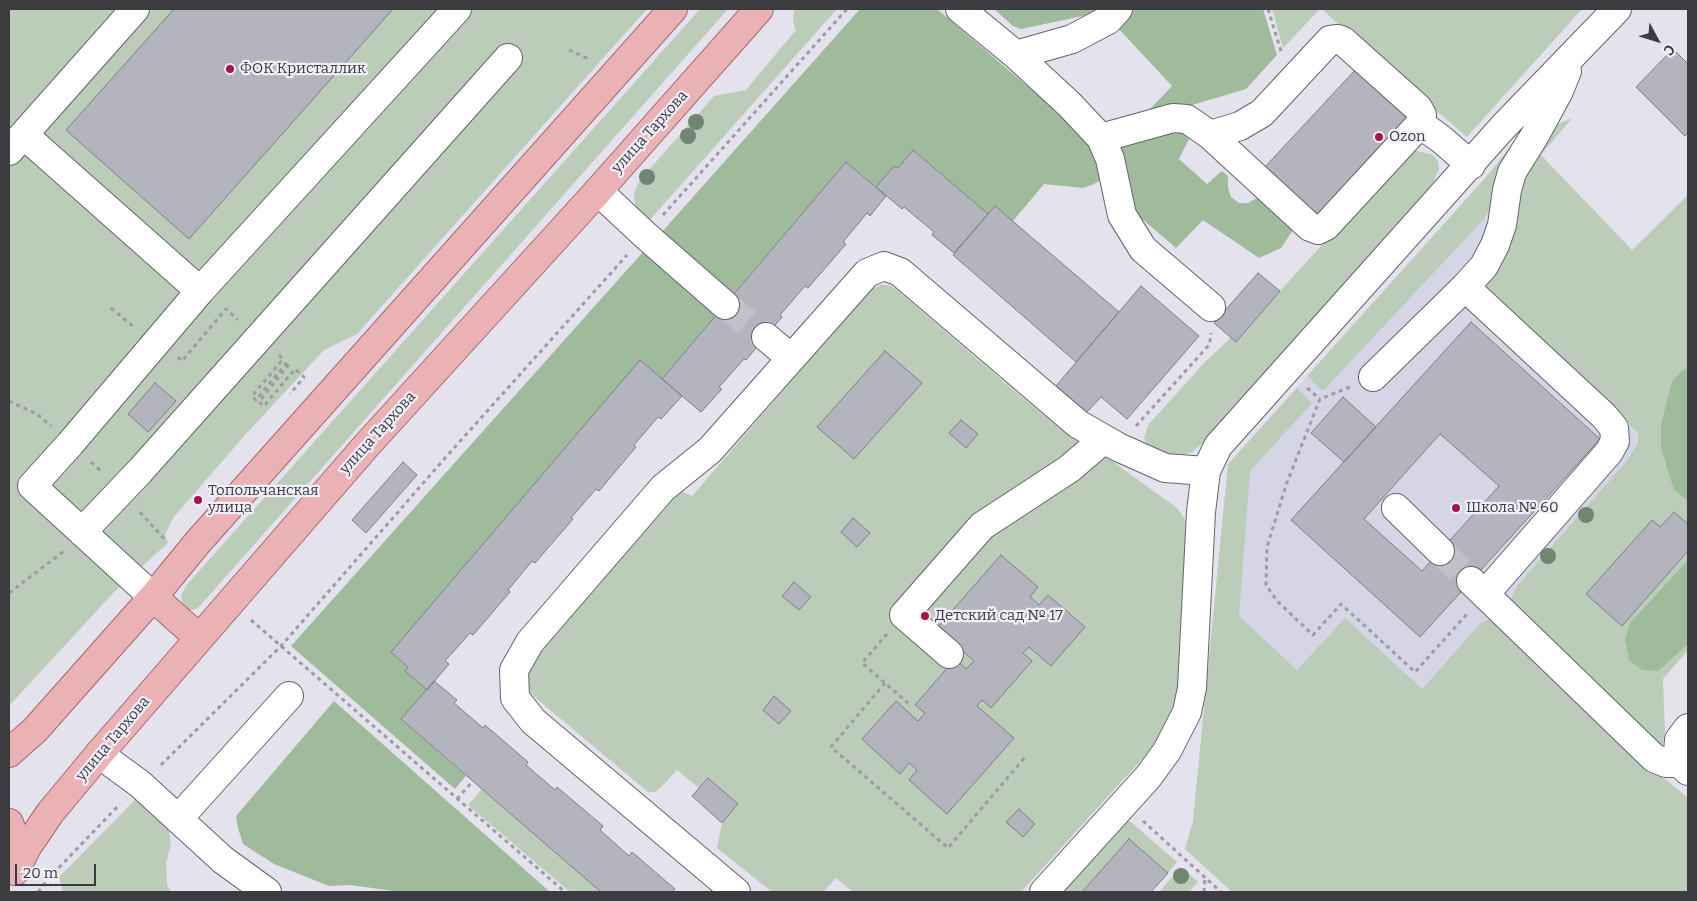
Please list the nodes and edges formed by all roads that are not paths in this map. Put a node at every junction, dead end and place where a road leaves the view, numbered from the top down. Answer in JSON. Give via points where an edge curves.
{"nodes":[{"id":1,"x":135,"y":9,"type":"edge"},
{"id":2,"x":457,"y":9,"type":"edge"},
{"id":3,"x":673,"y":9,"type":"edge"},
{"id":4,"x":759,"y":9,"type":"edge"},
{"id":5,"x":960,"y":9,"type":"edge"},
{"id":6,"x":1118,"y":9,"type":"edge"},
{"id":7,"x":1616,"y":9,"type":"edge"},
{"id":8,"x":1576,"y":51,"type":"junction"},
{"id":9,"x":1016,"y":56,"type":"junction"},
{"id":10,"x":508,"y":58,"type":"dead end"},
{"id":11,"x":1420,"y":124,"type":"junction"},
{"id":12,"x":1210,"y":135,"type":"junction"},
{"id":13,"x":1101,"y":138,"type":"junction"},
{"id":14,"x":16,"y":143,"type":"edge"},
{"id":15,"x":1471,"y":165,"type":"junction"},
{"id":16,"x":598,"y":191,"type":"junction"},
{"id":17,"x":1465,"y":287,"type":"junction"},
{"id":18,"x":200,"y":291,"type":"junction"},
{"id":19,"x":725,"y":305,"type":"tunnel mouth"},
{"id":20,"x":1211,"y":307,"type":"road end"},
{"id":21,"x":766,"y":337,"type":"tunnel mouth"},
{"id":22,"x":791,"y":358,"type":"junction"},
{"id":23,"x":1373,"y":377,"type":"dead end"},
{"id":24,"x":1111,"y":443,"type":"junction"},
{"id":25,"x":1206,"y":471,"type":"junction"},
{"id":26,"x":1396,"y":508,"type":"dead end"},
{"id":27,"x":82,"y":532,"type":"junction"},
{"id":28,"x":1440,"y":551,"type":"tunnel mouth"},
{"id":29,"x":153,"y":598,"type":"junction"},
{"id":30,"x":199,"y":638,"type":"junction"},
{"id":31,"x":949,"y":654,"type":"dead end"},
{"id":32,"x":289,"y":696,"type":"dead end"},
{"id":33,"x":1688,"y":728,"type":"edge"},
{"id":34,"x":9,"y":753,"type":"edge"},
{"id":35,"x":99,"y":754,"type":"junction"},
{"id":36,"x":1684,"y":767,"type":"edge"},
{"id":37,"x":178,"y":819,"type":"junction"},
{"id":38,"x":9,"y":823,"type":"edge"},
{"id":39,"x":12,"y":878,"type":"edge"},
{"id":40,"x":267,"y":892,"type":"edge"},
{"id":41,"x":736,"y":892,"type":"edge"},
{"id":42,"x":1044,"y":892,"type":"edge"}],
"edges":[{"from":1,"to":14,"type":"street"},
{"from":2,"to":18,"type":"street"},
{"from":3,"to":29,"type":"main road","via":[[198,542]]},
{"from":4,"to":16,"type":"main road","name":"улица Тархова"},
{"from":5,"to":9,"type":"street"},
{"from":6,"to":9,"type":"street","via":[[1108,20],[1072,39]]},
{"from":7,"to":8,"type":"street"},
{"from":8,"to":15,"type":"street"},
{"from":8,"to":17,"type":"street","via":[[1535,136],[1512,172],[1495,246],[1484,266]]},
{"from":9,"to":13,"type":"street"},
{"from":10,"to":27,"type":"street","via":[[266,345]]},
{"from":11,"to":12,"type":"street","via":[[1422,115],[1418,108],[1338,39],[1330,40],[1262,112],[1240,126]]},
{"from":11,"to":12,"type":"street","via":[[1326,226],[1318,230],[1310,227]]},
{"from":11,"to":15,"type":"street"},
{"from":12,"to":13,"type":"street","via":[[1187,119],[1173,118]]},
{"from":13,"to":20,"type":"street","via":[[1110,159],[1122,215],[1143,249]]},
{"from":14,"to":18,"type":"street"},
{"from":15,"to":25,"type":"street","via":[[1218,446]]},
{"from":16,"to":19,"type":"street"},
{"from":16,"to":30,"type":"main road","name":"улица Тархова","via":[[366,446]]},
{"from":17,"to":23,"type":"street"},
{"from":17,"to":36,"type":"street","via":[[1604,416],[1614,428],[1615,441],[1609,452],[1478,587],[1654,758]]},
{"from":18,"to":27,"type":"street","via":[[32,486]]},
{"from":21,"to":22,"type":"street"},
{"from":22,"to":24,"type":"street","via":[[867,273],[884,266],[900,272],[1078,424]]},
{"from":22,"to":41,"type":"street","via":[[710,450],[663,488],[530,642],[514,670],[515,698],[533,721]]},
{"from":24,"to":25,"type":"street","via":[[1165,468]]},
{"from":24,"to":31,"type":"street","via":[[982,526],[904,615]]},
{"from":25,"to":42,"type":"street","via":[[1192,688],[1187,712],[1167,751],[1148,776]]},
{"from":26,"to":28,"type":"street"},
{"from":27,"to":29,"type":"street"},
{"from":29,"to":30,"type":"main road"},
{"from":29,"to":34,"type":"main road","via":[[35,730]]},
{"from":30,"to":35,"type":"main road","name":"улица Тархова"},
{"from":32,"to":37,"type":"street"},
{"from":33,"to":36,"type":"street","via":[[1679,740],[1678,751]]},
{"from":35,"to":37,"type":"street","via":[[140,784]]},
{"from":35,"to":39,"type":"main road","name":"улица Тархова","via":[[50,813],[27,847]]},
{"from":37,"to":40,"type":"street","via":[[223,860]]},
{"from":38,"to":39,"type":"main road","via":[[17,856]]}]}
